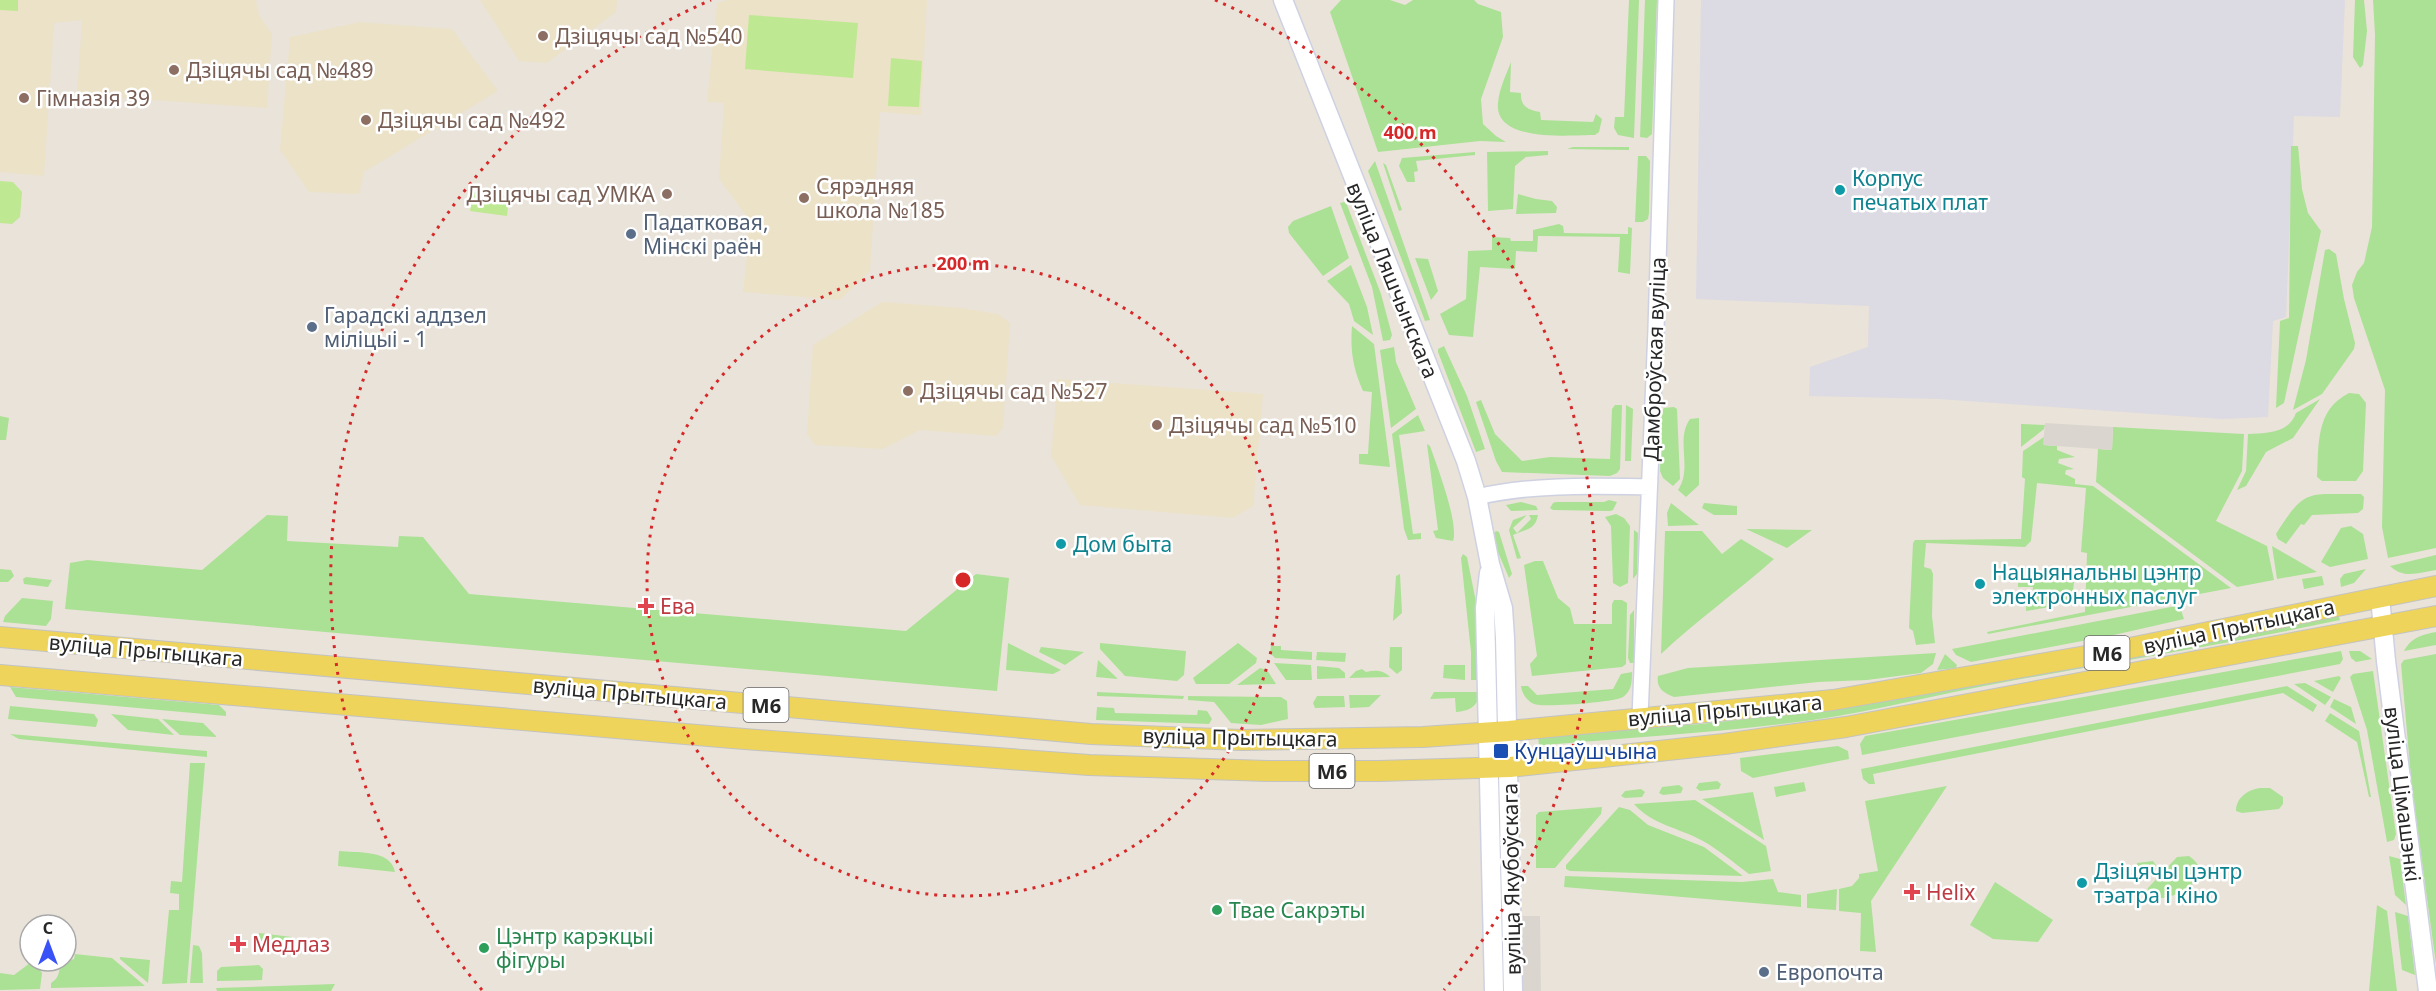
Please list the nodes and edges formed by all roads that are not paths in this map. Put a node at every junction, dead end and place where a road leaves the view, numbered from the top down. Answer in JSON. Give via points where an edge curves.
{"nodes":[{"id":1,"x":1283,"y":0,"type":"edge"},
{"id":2,"x":1666,"y":0,"type":"edge"},
{"id":3,"x":1649,"y":487,"type":"junction"},
{"id":4,"x":1477,"y":497,"type":"junction"},
{"id":5,"x":1490,"y":564,"type":"junction"},
{"id":6,"x":2436,"y":586,"type":"edge"},
{"id":7,"x":2380,"y":597,"type":"junction"},
{"id":8,"x":2436,"y":616,"type":"edge"},
{"id":9,"x":2382,"y":627,"type":"junction"},
{"id":10,"x":0,"y":637,"type":"edge"},
{"id":11,"x":0,"y":675,"type":"edge"},
{"id":12,"x":1640,"y":717,"type":"junction"},
{"id":13,"x":1509,"y":731,"type":"junction"},
{"id":14,"x":1489,"y":732,"type":"junction"},
{"id":15,"x":1500,"y":767,"type":"junction"},
{"id":16,"x":1494,"y":991,"type":"edge"},
{"id":17,"x":1513,"y":991,"type":"edge"},
{"id":18,"x":2428,"y":991,"type":"edge"}],
"edges":[{"from":1,"to":4,"type":"main road","name":"вуліца Ляшчынскага"},
{"from":2,"to":3,"type":"street","name":"Дамброўская вуліца"},
{"from":3,"to":4,"type":"street","via":[[1571,487]]},
{"from":3,"to":12,"type":"street","name":"Дамброўская вуліца"},
{"from":4,"to":5,"type":"main road","name":"вуліца Ляшчынскага"},
{"from":5,"to":13,"type":"main road","name":"вуліца Ляшчынскага","via":[[1503,608]]},
{"from":5,"to":14,"type":"main road","name":"вуліца Ляшчынскага","via":[[1485,608]]},
{"from":6,"to":7,"type":"main road","name":"вуліца Прытыцкага","number":"М6"},
{"from":7,"to":9,"type":"main road","name":"вуліца Цімашэнкі"},
{"from":7,"to":12,"type":"main road","name":"вуліца Прытыцкага","number":"М6","via":[[2115,651],[1856,696]]},
{"from":8,"to":9,"type":"main road","name":"вуліца Прытыцкага","number":"М6"},
{"from":9,"to":15,"type":"main road","name":"вуліца Прытыцкага","number":"М6","via":[[1846,727]]},
{"from":9,"to":18,"type":"main road","name":"вуліца Цімашэнкі"},
{"from":10,"to":14,"type":"main road","name":"вуліца Прытыцкага","number":"М6","via":[[1091,734],[1242,740]]},
{"from":11,"to":15,"type":"main road","name":"вуліца Прытыцкага","number":"М6","via":[[1089,765],[1267,771]]},
{"from":12,"to":13,"type":"main road","name":"вуліца Прытыцкага","number":"М6"},
{"from":13,"to":14,"type":"main road","name":"вуліца Прытыцкага","number":"М6"},
{"from":13,"to":15,"type":"main road","name":"вуліца Ляшчынскага"},
{"from":14,"to":15,"type":"main road","name":"вуліца Ляшчынскага"},
{"from":15,"to":16,"type":"main road","name":"вуліца Якубоўскага"},
{"from":15,"to":17,"type":"main road","name":"вуліца Якубоўскага"}]}
